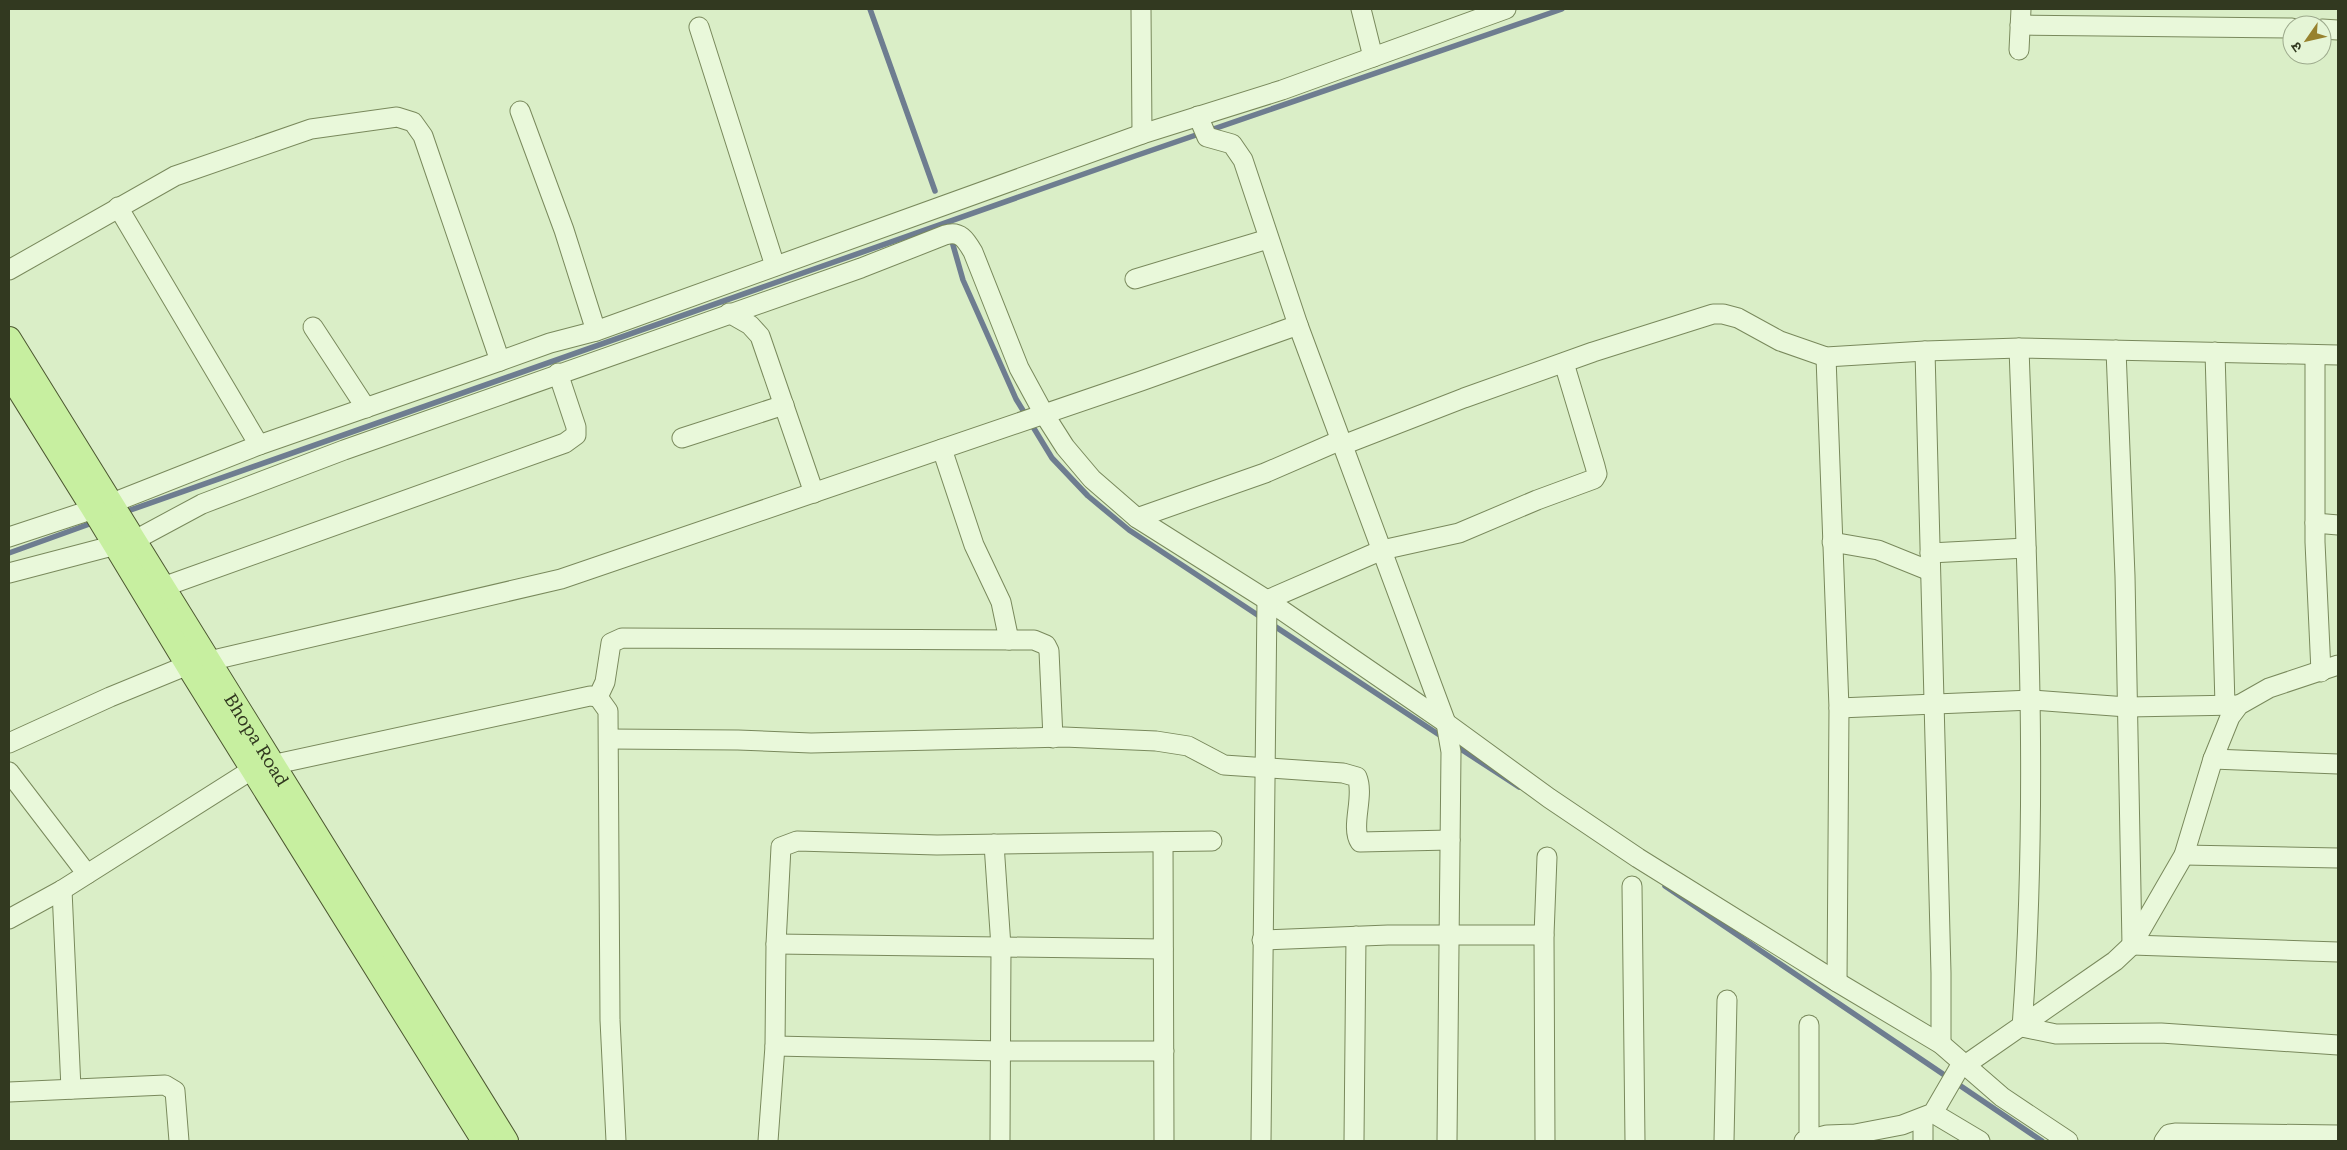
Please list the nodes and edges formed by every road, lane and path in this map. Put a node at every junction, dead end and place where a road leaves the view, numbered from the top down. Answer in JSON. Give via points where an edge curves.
{"nodes":[{"id":1,"x":1141,"y":9,"type":"edge"},
{"id":2,"x":1361,"y":9,"type":"edge"},
{"id":3,"x":1506,"y":9,"type":"edge"},
{"id":4,"x":2020,"y":17,"type":"edge"},
{"id":5,"x":698,"y":27,"type":"dead end"},
{"id":6,"x":2282,"y":28,"type":"edge"},
{"id":7,"x":2019,"y":50,"type":"dead end"},
{"id":8,"x":1373,"y":57,"type":"junction"},
{"id":9,"x":520,"y":111,"type":"dead end"},
{"id":10,"x":1202,"y":126,"type":"junction"},
{"id":11,"x":1142,"y":134,"type":"junction"},
{"id":12,"x":118,"y":207,"type":"junction"},
{"id":13,"x":1268,"y":239,"type":"junction"},
{"id":14,"x":775,"y":266,"type":"junction"},
{"id":15,"x":9,"y":270,"type":"edge"},
{"id":16,"x":1135,"y":279,"type":"dead end"},
{"id":17,"x":729,"y":314,"type":"junction"},
{"id":18,"x":1298,"y":325,"type":"junction"},
{"id":19,"x":313,"y":327,"type":"dead end"},
{"id":20,"x":596,"y":331,"type":"junction"},
{"id":21,"x":9,"y":339,"type":"edge"},
{"id":22,"x":2019,"y":348,"type":"junction"},
{"id":23,"x":1925,"y":350,"type":"junction"},
{"id":24,"x":2116,"y":350,"type":"junction"},
{"id":25,"x":2215,"y":352,"type":"junction"},
{"id":26,"x":2315,"y":355,"type":"junction"},
{"id":27,"x":2338,"y":355,"type":"edge"},
{"id":28,"x":1826,"y":357,"type":"junction"},
{"id":29,"x":500,"y":360,"type":"junction"},
{"id":30,"x":1564,"y":363,"type":"junction"},
{"id":31,"x":9,"y":373,"type":"edge"},
{"id":32,"x":558,"y":373,"type":"junction"},
{"id":33,"x":784,"y":405,"type":"junction"},
{"id":34,"x":366,"y":408,"type":"junction"},
{"id":35,"x":1030,"y":418,"type":"junction"},
{"id":36,"x":682,"y":438,"type":"dead end"},
{"id":37,"x":1342,"y":443,"type":"junction"},
{"id":38,"x":259,"y":445,"type":"junction"},
{"id":39,"x":942,"y":449,"type":"junction"},
{"id":40,"x":814,"y":493,"type":"junction"},
{"id":41,"x":105,"y":508,"type":"junction"},
{"id":42,"x":1137,"y":518,"type":"junction"},
{"id":43,"x":2315,"y":523,"type":"junction"},
{"id":44,"x":2338,"y":525,"type":"edge"},
{"id":45,"x":9,"y":537,"type":"edge"},
{"id":46,"x":123,"y":539,"type":"junction"},
{"id":47,"x":1832,"y":542,"type":"junction"},
{"id":48,"x":2026,"y":548,"type":"junction"},
{"id":49,"x":1382,"y":550,"type":"junction"},
{"id":50,"x":1930,"y":562,"type":"junction"},
{"id":51,"x":9,"y":573,"type":"edge"},
{"id":52,"x":163,"y":586,"type":"junction"},
{"id":53,"x":1267,"y":613,"type":"junction"},
{"id":54,"x":1008,"y":640,"type":"junction"},
{"id":55,"x":198,"y":663,"type":"junction"},
{"id":56,"x":2338,"y":664,"type":"edge"},
{"id":57,"x":2320,"y":672,"type":"junction"},
{"id":58,"x":598,"y":697,"type":"junction"},
{"id":59,"x":2032,"y":700,"type":"junction"},
{"id":60,"x":1933,"y":705,"type":"junction"},
{"id":61,"x":2232,"y":705,"type":"junction"},
{"id":62,"x":2127,"y":707,"type":"junction"},
{"id":63,"x":1839,"y":708,"type":"junction"},
{"id":64,"x":1448,"y":737,"type":"junction"},
{"id":65,"x":1053,"y":738,"type":"junction"},
{"id":66,"x":608,"y":739,"type":"junction"},
{"id":67,"x":9,"y":744,"type":"edge"},
{"id":68,"x":2213,"y":759,"type":"junction"},
{"id":69,"x":2338,"y":764,"type":"edge"},
{"id":70,"x":263,"y":766,"type":"junction"},
{"id":71,"x":1266,"y":768,"type":"junction"},
{"id":72,"x":9,"y":774,"type":"edge"},
{"id":73,"x":1450,"y":840,"type":"junction"},
{"id":74,"x":1212,"y":841,"type":"dead end"},
{"id":75,"x":1163,"y":842,"type":"junction"},
{"id":76,"x":994,"y":844,"type":"junction"},
{"id":77,"x":2184,"y":855,"type":"junction"},
{"id":78,"x":1547,"y":857,"type":"dead end"},
{"id":79,"x":2338,"y":858,"type":"edge"},
{"id":80,"x":87,"y":874,"type":"junction"},
{"id":81,"x":1632,"y":886,"type":"dead end"},
{"id":82,"x":62,"y":890,"type":"junction"},
{"id":83,"x":9,"y":919,"type":"edge"},
{"id":84,"x":1356,"y":936,"type":"junction"},
{"id":85,"x":1450,"y":936,"type":"junction"},
{"id":86,"x":1544,"y":936,"type":"junction"},
{"id":87,"x":1262,"y":940,"type":"junction"},
{"id":88,"x":776,"y":944,"type":"junction"},
{"id":89,"x":2132,"y":945,"type":"junction"},
{"id":90,"x":1001,"y":947,"type":"junction"},
{"id":91,"x":1163,"y":949,"type":"junction"},
{"id":92,"x":2338,"y":952,"type":"edge"},
{"id":93,"x":1837,"y":982,"type":"junction"},
{"id":94,"x":1727,"y":1000,"type":"dead end"},
{"id":95,"x":1809,"y":1025,"type":"dead end"},
{"id":96,"x":2022,"y":1027,"type":"junction"},
{"id":97,"x":1941,"y":1044,"type":"junction"},
{"id":98,"x":2338,"y":1045,"type":"edge"},
{"id":99,"x":775,"y":1046,"type":"junction"},
{"id":100,"x":1001,"y":1051,"type":"junction"},
{"id":101,"x":1164,"y":1051,"type":"junction"},
{"id":102,"x":1955,"y":1075,"type":"junction"},
{"id":103,"x":71,"y":1089,"type":"junction"},
{"id":104,"x":9,"y":1092,"type":"edge"},
{"id":105,"x":1928,"y":1116,"type":"junction"},
{"id":106,"x":2338,"y":1135,"type":"edge"},
{"id":107,"x":1855,"y":1138,"type":"edge"},
{"id":108,"x":1806,"y":1140,"type":"edge"},
{"id":109,"x":179,"y":1141,"type":"edge"},
{"id":110,"x":484,"y":1141,"type":"edge"},
{"id":111,"x":506,"y":1141,"type":"edge"},
{"id":112,"x":616,"y":1141,"type":"edge"},
{"id":113,"x":768,"y":1141,"type":"edge"},
{"id":114,"x":1000,"y":1141,"type":"edge"},
{"id":115,"x":1164,"y":1141,"type":"edge"},
{"id":116,"x":1261,"y":1141,"type":"edge"},
{"id":117,"x":1354,"y":1141,"type":"edge"},
{"id":118,"x":1447,"y":1141,"type":"edge"},
{"id":119,"x":1545,"y":1141,"type":"edge"},
{"id":120,"x":1635,"y":1141,"type":"edge"},
{"id":121,"x":1724,"y":1141,"type":"edge"},
{"id":122,"x":1922,"y":1141,"type":"edge"},
{"id":123,"x":1980,"y":1141,"type":"edge"},
{"id":124,"x":2068,"y":1141,"type":"edge"},
{"id":125,"x":2164,"y":1141,"type":"edge"}],
"edges":[{"from":1,"to":11,"type":"street"},
{"from":2,"to":8,"type":"street"},
{"from":3,"to":8,"type":"street"},
{"from":4,"to":6,"type":"street"},
{"from":4,"to":7,"type":"street"},
{"from":5,"to":14,"type":"street"},
{"from":8,"to":10,"type":"street","via":[[1282,90]]},
{"from":9,"to":20,"type":"street","via":[[564,230]]},
{"from":10,"to":11,"type":"street"},
{"from":10,"to":13,"type":"street","via":[[1210,138],[1232,144],[1237,149],[1258,202]]},
{"from":11,"to":14,"type":"street"},
{"from":12,"to":15,"type":"street"},
{"from":12,"to":29,"type":"street","via":[[175,176],[311,129],[397,117],[413,122],[423,136]]},
{"from":12,"to":38,"type":"street"},
{"from":13,"to":16,"type":"street"},
{"from":13,"to":18,"type":"street"},
{"from":14,"to":20,"type":"street"},
{"from":17,"to":32,"type":"street"},
{"from":17,"to":33,"type":"street","via":[[750,325],[760,336]]},
{"from":17,"to":35,"type":"street","via":[[956,233],[972,252],[1019,368]]},
{"from":18,"to":35,"type":"street"},
{"from":18,"to":37,"type":"street"},
{"from":19,"to":34,"type":"street"},
{"from":20,"to":29,"type":"street"},
{"from":21,"to":41,"type":"main road","name":"Bhopa Road"},
{"from":22,"to":23,"type":"street"},
{"from":22,"to":24,"type":"street"},
{"from":22,"to":48,"type":"street"},
{"from":23,"to":28,"type":"street"},
{"from":23,"to":50,"type":"street"},
{"from":24,"to":25,"type":"street"},
{"from":24,"to":62,"type":"street"},
{"from":25,"to":26,"type":"street"},
{"from":25,"to":61,"type":"street"},
{"from":26,"to":27,"type":"street"},
{"from":26,"to":43,"type":"street"},
{"from":28,"to":30,"type":"street","via":[[1780,341],[1738,318],[1723,314],[1699,317]]},
{"from":28,"to":47,"type":"street"},
{"from":29,"to":34,"type":"street"},
{"from":30,"to":37,"type":"street"},
{"from":30,"to":49,"type":"street","via":[[1595,466],[1597,474],[1594,479],[1459,533]]},
{"from":31,"to":41,"type":"main road","name":"Bhopa Road"},
{"from":32,"to":46,"type":"street","via":[[210,501]]},
{"from":32,"to":52,"type":"street","via":[[576,427],[576,435],[565,443]]},
{"from":33,"to":36,"type":"street"},
{"from":33,"to":40,"type":"street"},
{"from":34,"to":38,"type":"street"},
{"from":35,"to":39,"type":"street"},
{"from":35,"to":42,"type":"street","via":[[1065,447],[1092,479]]},
{"from":37,"to":42,"type":"street"},
{"from":37,"to":49,"type":"street"},
{"from":38,"to":41,"type":"street"},
{"from":39,"to":40,"type":"street"},
{"from":39,"to":54,"type":"street","via":[[974,545],[1001,602]]},
{"from":40,"to":55,"type":"street","via":[[561,580]]},
{"from":41,"to":45,"type":"street"},
{"from":41,"to":46,"type":"main road","name":"Bhopa Road"},
{"from":42,"to":53,"type":"street"},
{"from":43,"to":44,"type":"street"},
{"from":43,"to":57,"type":"street"},
{"from":46,"to":51,"type":"street"},
{"from":46,"to":52,"type":"main road","name":"Bhopa Road"},
{"from":46,"to":55,"type":"main road","name":"Bhopa Road"},
{"from":47,"to":50,"type":"street"},
{"from":47,"to":63,"type":"street"},
{"from":48,"to":50,"type":"street"},
{"from":48,"to":59,"type":"street"},
{"from":49,"to":53,"type":"street"},
{"from":49,"to":64,"type":"street"},
{"from":50,"to":60,"type":"street"},
{"from":52,"to":55,"type":"main road","name":"Bhopa Road"},
{"from":53,"to":64,"type":"street"},
{"from":53,"to":71,"type":"street"},
{"from":54,"to":58,"type":"street","via":[[622,638],[608,648],[605,682]]},
{"from":54,"to":65,"type":"street","via":[[1034,640],[1046,645],[1049,651]]},
{"from":55,"to":67,"type":"street","via":[[110,697]]},
{"from":55,"to":70,"type":"main road","name":"Bhopa Road"},
{"from":56,"to":57,"type":"street"},
{"from":57,"to":61,"type":"street","via":[[2269,688]]},
{"from":58,"to":66,"type":"street","via":[[608,711]]},
{"from":58,"to":70,"type":"street","via":[[554,703]]},
{"from":59,"to":60,"type":"street"},
{"from":59,"to":62,"type":"street"},
{"from":59,"to":96,"type":"street","via":[[2027,958]]},
{"from":60,"to":63,"type":"street"},
{"from":60,"to":97,"type":"street"},
{"from":61,"to":62,"type":"street"},
{"from":61,"to":68,"type":"street"},
{"from":62,"to":89,"type":"street"},
{"from":63,"to":93,"type":"street"},
{"from":64,"to":73,"type":"street"},
{"from":64,"to":93,"type":"street"},
{"from":65,"to":66,"type":"street","via":[[811,743]]},
{"from":65,"to":71,"type":"street","via":[[1173,743],[1198,750],[1218,764]]},
{"from":66,"to":112,"type":"street","via":[[610,1020]]},
{"from":68,"to":69,"type":"street"},
{"from":68,"to":77,"type":"street"},
{"from":70,"to":80,"type":"street"},
{"from":70,"to":110,"type":"main road","name":"Bhopa Road"},
{"from":70,"to":111,"type":"main road","name":"Bhopa Road"},
{"from":71,"to":73,"type":"street","via":[[1343,773],[1357,778],[1360,792],[1357,834],[1360,842]]},
{"from":71,"to":87,"type":"street"},
{"from":72,"to":80,"type":"street"},
{"from":73,"to":85,"type":"street"},
{"from":74,"to":75,"type":"street"},
{"from":75,"to":76,"type":"street"},
{"from":75,"to":91,"type":"street"},
{"from":76,"to":88,"type":"street","via":[[797,840],[788,843],[781,847],[779,854]]},
{"from":76,"to":90,"type":"street"},
{"from":77,"to":79,"type":"street"},
{"from":77,"to":89,"type":"street"},
{"from":78,"to":86,"type":"street"},
{"from":80,"to":82,"type":"street"},
{"from":81,"to":120,"type":"street"},
{"from":82,"to":83,"type":"street"},
{"from":82,"to":103,"type":"street"},
{"from":84,"to":85,"type":"street"},
{"from":84,"to":87,"type":"street"},
{"from":84,"to":117,"type":"street"},
{"from":85,"to":86,"type":"street"},
{"from":85,"to":118,"type":"street"},
{"from":86,"to":119,"type":"street"},
{"from":87,"to":116,"type":"street"},
{"from":88,"to":90,"type":"street"},
{"from":88,"to":99,"type":"street"},
{"from":89,"to":92,"type":"street"},
{"from":89,"to":96,"type":"street","via":[[2116,961]]},
{"from":90,"to":91,"type":"street"},
{"from":90,"to":100,"type":"street"},
{"from":91,"to":101,"type":"street"},
{"from":93,"to":97,"type":"street"},
{"from":94,"to":121,"type":"street"},
{"from":95,"to":108,"type":"street"},
{"from":96,"to":98,"type":"street","via":[[2056,1034],[2161,1033]]},
{"from":96,"to":102,"type":"street"},
{"from":97,"to":102,"type":"street"},
{"from":99,"to":100,"type":"street"},
{"from":99,"to":113,"type":"street"},
{"from":100,"to":101,"type":"street"},
{"from":100,"to":114,"type":"street"},
{"from":101,"to":115,"type":"street"},
{"from":102,"to":105,"type":"street"},
{"from":102,"to":124,"type":"street","via":[[2002,1097]]},
{"from":103,"to":104,"type":"street"},
{"from":103,"to":109,"type":"street","via":[[136,1085],[171,1087],[177,1100]]},
{"from":105,"to":107,"type":"street"},
{"from":105,"to":122,"type":"street"},
{"from":105,"to":123,"type":"street"},
{"from":106,"to":125,"type":"street","via":[[2175,1133],[2169,1134]]},
{"from":107,"to":108,"type":"street"}]}
